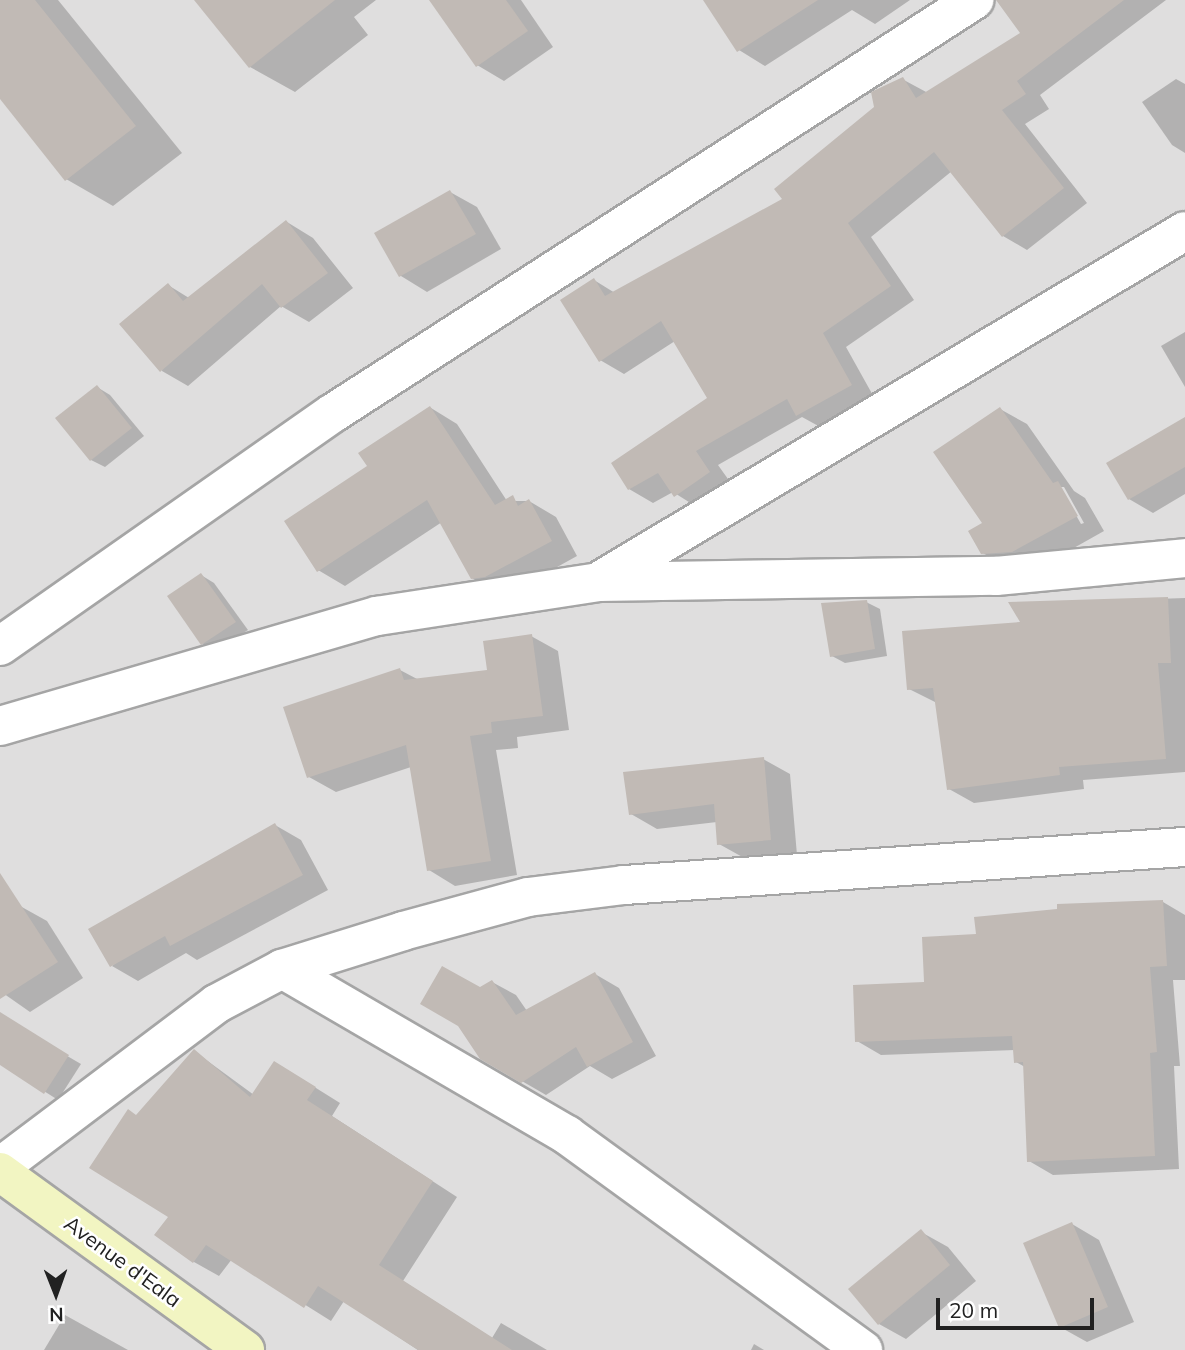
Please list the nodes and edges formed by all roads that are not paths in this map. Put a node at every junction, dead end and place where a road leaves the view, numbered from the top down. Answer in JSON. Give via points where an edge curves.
{"nodes":[{"id":1,"x":974,"y":0,"type":"edge"},
{"id":2,"x":1185,"y":231,"type":"edge"},
{"id":3,"x":1185,"y":558,"type":"edge"},
{"id":4,"x":598,"y":582,"type":"junction"},
{"id":5,"x":0,"y":646,"type":"edge"},
{"id":6,"x":0,"y":726,"type":"edge"},
{"id":7,"x":1185,"y":847,"type":"edge"},
{"id":8,"x":282,"y":969,"type":"junction"},
{"id":9,"x":0,"y":1169,"type":"edge"},
{"id":10,"x":245,"y":1350,"type":"edge"},
{"id":11,"x":863,"y":1350,"type":"edge"}],
"edges":[{"from":1,"to":5,"type":"street","via":[[334,413]]},
{"from":2,"to":4,"type":"street"},
{"from":3,"to":4,"type":"street","via":[[996,576]]},
{"from":4,"to":6,"type":"street","via":[[377,616]]},
{"from":7,"to":8,"type":"street","via":[[624,885],[528,897]]},
{"from":8,"to":9,"type":"street","via":[[216,1004],[149,1051]]},
{"from":8,"to":11,"type":"street","via":[[566,1135]]},
{"from":9,"to":10,"type":"street","name":"Avenue d'Eala"}]}
